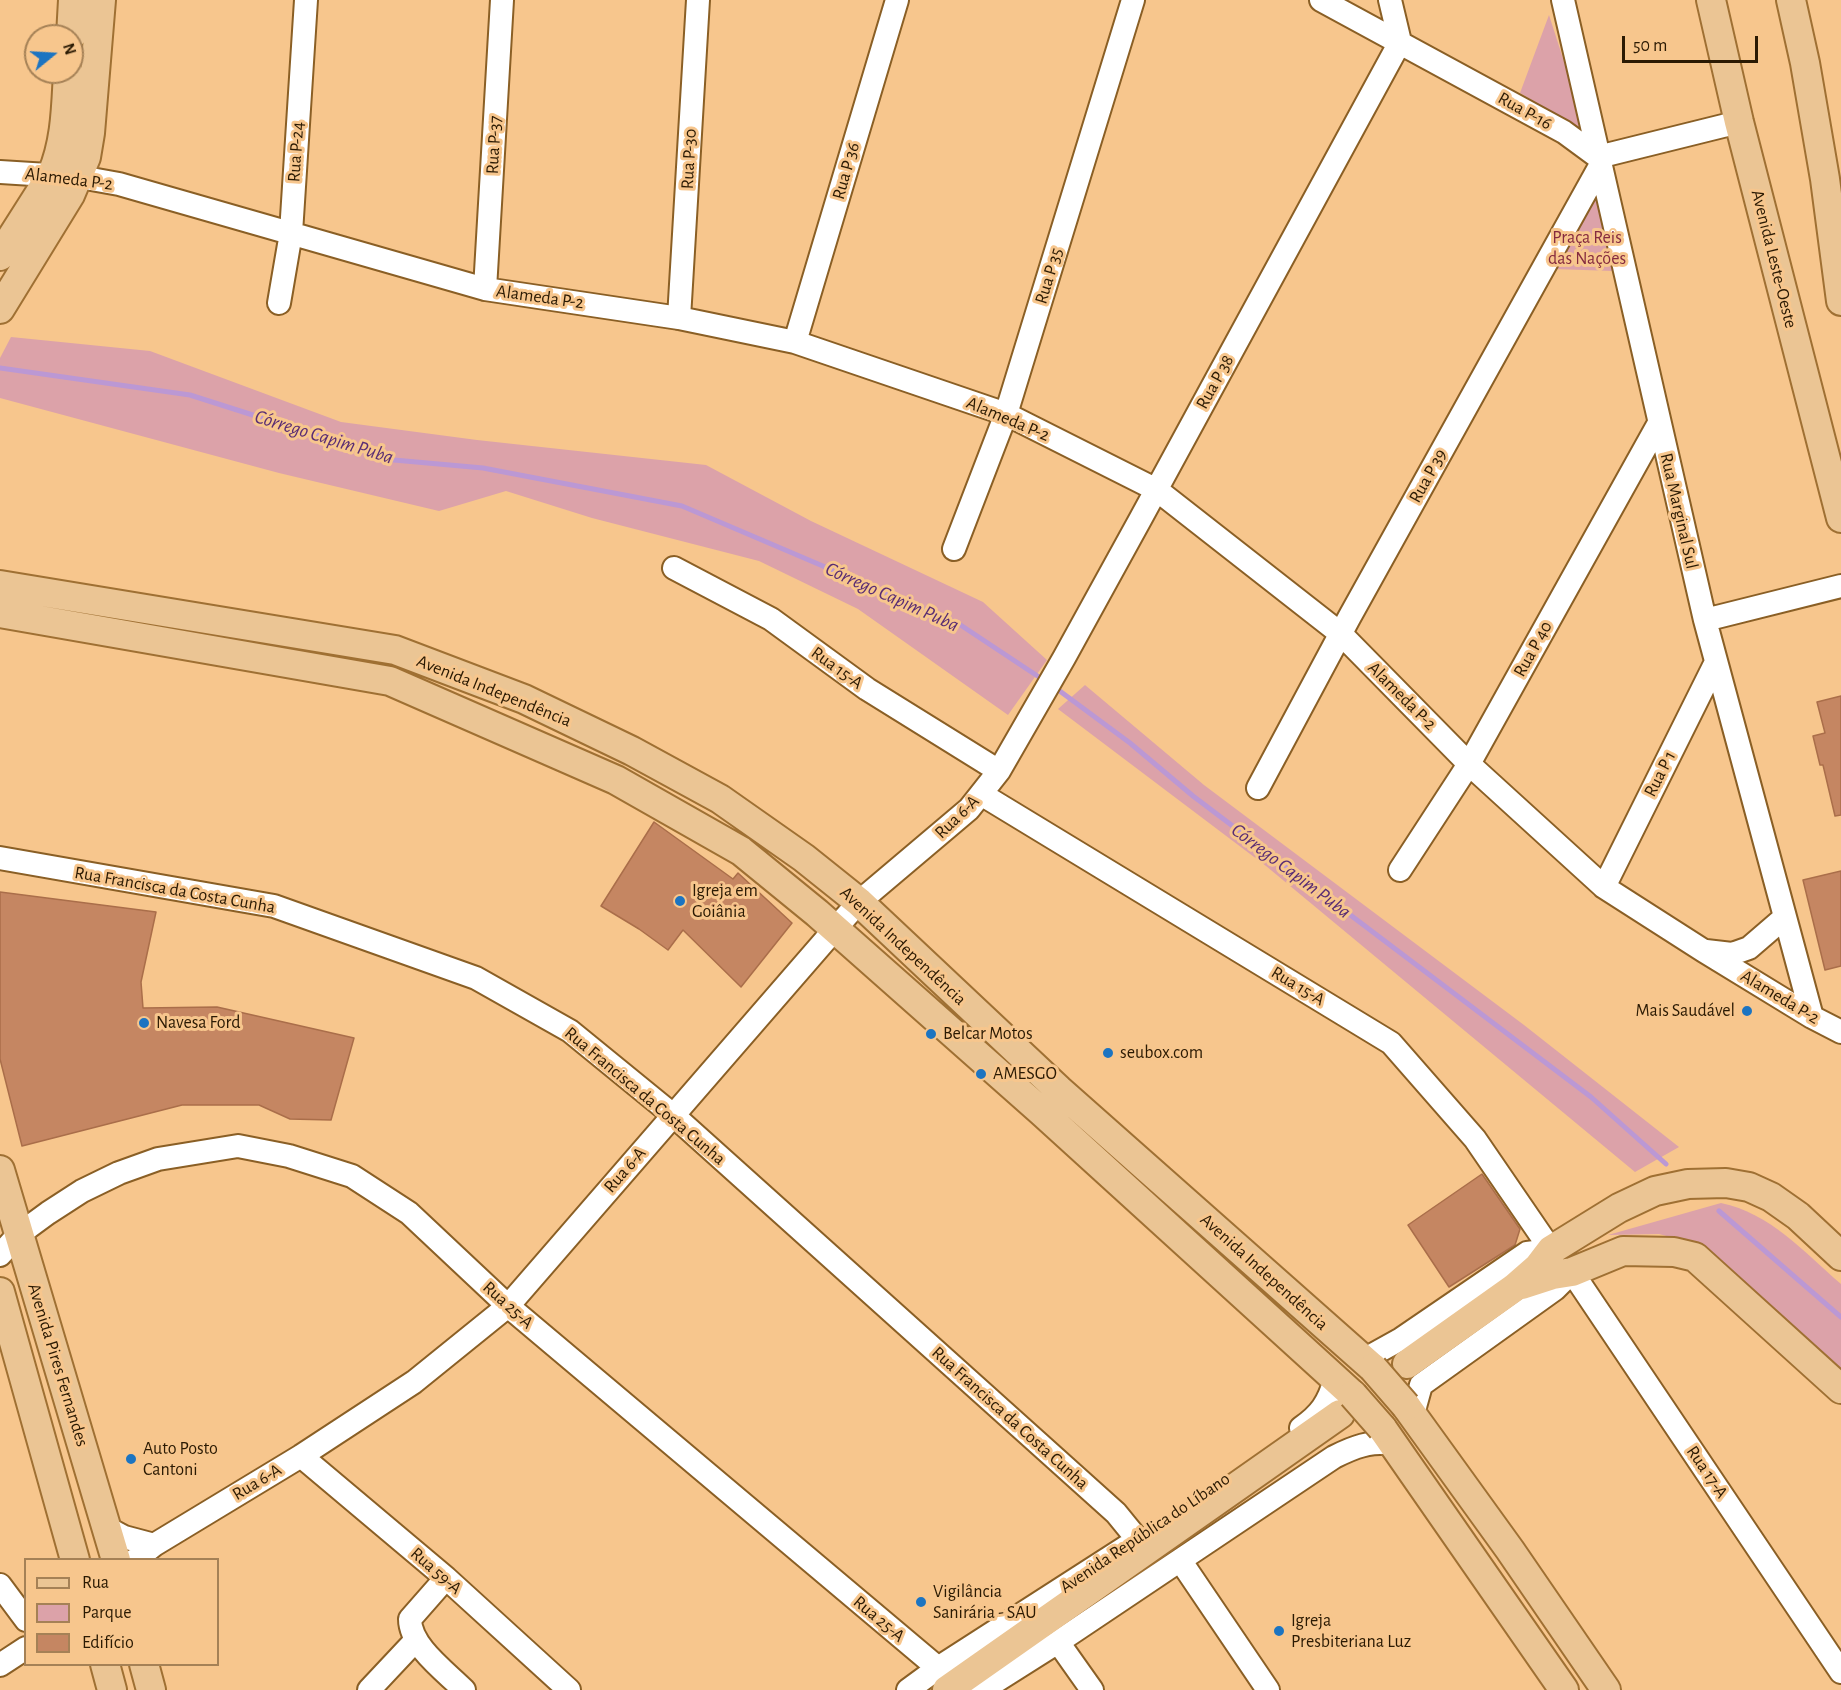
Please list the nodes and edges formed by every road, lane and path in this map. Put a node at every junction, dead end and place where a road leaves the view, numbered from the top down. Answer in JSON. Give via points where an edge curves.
{"nodes":[{"id":1,"x":73,"y":0,"type":"edge"},
{"id":2,"x":101,"y":0,"type":"edge"},
{"id":3,"x":306,"y":0,"type":"edge"},
{"id":4,"x":502,"y":0,"type":"edge"},
{"id":5,"x":698,"y":0,"type":"edge"},
{"id":6,"x":897,"y":0,"type":"edge"},
{"id":7,"x":1134,"y":0,"type":"edge"},
{"id":8,"x":1321,"y":0,"type":"edge"},
{"id":9,"x":1390,"y":0,"type":"edge"},
{"id":10,"x":1563,"y":0,"type":"edge"},
{"id":11,"x":1711,"y":0,"type":"edge"},
{"id":12,"x":1791,"y":0,"type":"edge"},
{"id":13,"x":72,"y":24,"type":"edge"},
{"id":14,"x":1400,"y":42,"type":"junction"},
{"id":15,"x":67,"y":84,"type":"edge"},
{"id":16,"x":1739,"y":122,"type":"junction"},
{"id":17,"x":1599,"y":162,"type":"junction"},
{"id":18,"x":0,"y":172,"type":"edge"},
{"id":19,"x":52,"y":174,"type":"junction"},
{"id":20,"x":80,"y":177,"type":"junction"},
{"id":21,"x":291,"y":233,"type":"junction"},
{"id":22,"x":1837,"y":252,"type":"edge"},
{"id":23,"x":0,"y":256,"type":"edge"},
{"id":24,"x":485,"y":289,"type":"junction"},
{"id":25,"x":1841,"y":301,"type":"edge"},
{"id":26,"x":279,"y":303,"type":"dead end"},
{"id":27,"x":0,"y":309,"type":"edge"},
{"id":28,"x":679,"y":318,"type":"junction"},
{"id":29,"x":795,"y":342,"type":"junction"},
{"id":30,"x":1006,"y":414,"type":"junction"},
{"id":31,"x":1659,"y":423,"type":"junction"},
{"id":32,"x":1157,"y":489,"type":"junction"},
{"id":33,"x":1841,"y":518,"type":"edge"},
{"id":34,"x":954,"y":549,"type":"dead end"},
{"id":35,"x":674,"y":568,"type":"dead end"},
{"id":36,"x":0,"y":585,"type":"edge"},
{"id":37,"x":1841,"y":586,"type":"edge"},
{"id":38,"x":0,"y":613,"type":"edge"},
{"id":39,"x":1705,"y":620,"type":"junction"},
{"id":40,"x":1341,"y":634,"type":"junction"},
{"id":41,"x":395,"y":650,"type":"junction"},
{"id":42,"x":1716,"y":662,"type":"junction"},
{"id":43,"x":390,"y":681,"type":"junction"},
{"id":44,"x":1027,"y":719,"type":"joint"},
{"id":45,"x":1469,"y":764,"type":"junction"},
{"id":46,"x":999,"y":771,"type":"junction"},
{"id":47,"x":1258,"y":788,"type":"dead end"},
{"id":48,"x":981,"y":794,"type":"junction"},
{"id":49,"x":0,"y":858,"type":"edge"},
{"id":50,"x":1400,"y":870,"type":"dead end"},
{"id":51,"x":1604,"y":887,"type":"junction"},
{"id":52,"x":859,"y":902,"type":"junction"},
{"id":53,"x":1785,"y":917,"type":"junction"},
{"id":54,"x":835,"y":928,"type":"junction"},
{"id":55,"x":1704,"y":951,"type":"junction"},
{"id":56,"x":1812,"y":1017,"type":"junction"},
{"id":57,"x":1841,"y":1032,"type":"edge"},
{"id":58,"x":1059,"y":1090,"type":"junction"},
{"id":59,"x":1042,"y":1112,"type":"junction"},
{"id":60,"x":673,"y":1115,"type":"junction"},
{"id":61,"x":0,"y":1170,"type":"edge"},
{"id":62,"x":9,"y":1245,"type":"edge"},
{"id":63,"x":1551,"y":1250,"type":"junction"},
{"id":64,"x":1841,"y":1256,"type":"edge"},
{"id":65,"x":1572,"y":1272,"type":"junction"},
{"id":66,"x":1514,"y":1288,"type":"junction"},
{"id":67,"x":0,"y":1292,"type":"edge"},
{"id":68,"x":508,"y":1306,"type":"junction"},
{"id":69,"x":1369,"y":1364,"type":"junction"},
{"id":70,"x":1407,"y":1364,"type":"dead end"},
{"id":71,"x":1841,"y":1389,"type":"edge"},
{"id":72,"x":1343,"y":1396,"type":"junction"},
{"id":73,"x":1409,"y":1410,"type":"junction"},
{"id":74,"x":1387,"y":1436,"type":"junction"},
{"id":75,"x":301,"y":1456,"type":"junction"},
{"id":76,"x":1138,"y":1540,"type":"junction"},
{"id":77,"x":154,"y":1545,"type":"junction"},
{"id":78,"x":115,"y":1550,"type":"edge"},
{"id":79,"x":74,"y":1558,"type":"edge"},
{"id":80,"x":1180,"y":1560,"type":"junction"},
{"id":81,"x":446,"y":1578,"type":"junction"},
{"id":82,"x":0,"y":1586,"type":"edge"},
{"id":83,"x":24,"y":1617,"type":"edge"},
{"id":84,"x":416,"y":1641,"type":"junction"},
{"id":85,"x":1058,"y":1642,"type":"junction"},
{"id":86,"x":24,"y":1649,"type":"edge"},
{"id":87,"x":0,"y":1665,"type":"edge"},
{"id":88,"x":105,"y":1666,"type":"edge"},
{"id":89,"x":144,"y":1666,"type":"edge"},
{"id":90,"x":1841,"y":1672,"type":"edge"},
{"id":91,"x":942,"y":1679,"type":"edge"},
{"id":92,"x":112,"y":1690,"type":"edge"},
{"id":93,"x":151,"y":1690,"type":"edge"},
{"id":94,"x":369,"y":1690,"type":"edge"},
{"id":95,"x":464,"y":1690,"type":"edge"},
{"id":96,"x":569,"y":1690,"type":"edge"},
{"id":97,"x":908,"y":1690,"type":"edge"},
{"id":98,"x":982,"y":1690,"type":"edge"},
{"id":99,"x":1092,"y":1690,"type":"edge"},
{"id":100,"x":1268,"y":1690,"type":"edge"},
{"id":101,"x":1564,"y":1690,"type":"edge"},
{"id":102,"x":1606,"y":1690,"type":"edge"}],
"edges":[{"from":1,"to":13,"type":"main road"},
{"from":2,"to":20,"type":"main road","via":[[89,145]]},
{"from":3,"to":21,"type":"street","name":"Rua P-24"},
{"from":4,"to":24,"type":"street","name":"Rua P-37"},
{"from":5,"to":28,"type":"street","name":"Rua P-30"},
{"from":6,"to":29,"type":"street","name":"Rua P 36"},
{"from":7,"to":30,"type":"street","name":"Rua P 35"},
{"from":8,"to":14,"type":"street","name":"Rua P-16"},
{"from":9,"to":14,"type":"street"},
{"from":10,"to":17,"type":"street","name":"Rua Marginal Sul"},
{"from":11,"to":16,"type":"main road","name":"Avenida Leste-Oeste"},
{"from":12,"to":22,"type":"main road"},
{"from":14,"to":17,"type":"street","name":"Rua P-16","via":[[1564,132]]},
{"from":14,"to":32,"type":"street","name":"Rua P 38"},
{"from":15,"to":19,"type":"main road","via":[[64,136]]},
{"from":16,"to":17,"type":"street"},
{"from":16,"to":33,"type":"main road","name":"Avenida Leste-Oeste"},
{"from":17,"to":31,"type":"street","name":"Rua Marginal Sul"},
{"from":17,"to":40,"type":"street","name":"Rua P 39"},
{"from":18,"to":19,"type":"street","name":"Alameda P-2"},
{"from":19,"to":20,"type":"street","name":"Alameda P-2"},
{"from":19,"to":23,"type":"main road"},
{"from":20,"to":21,"type":"street","name":"Alameda P-2","via":[[119,184]]},
{"from":20,"to":27,"type":"main road"},
{"from":21,"to":24,"type":"street","name":"Alameda P-2"},
{"from":21,"to":26,"type":"street","name":"Rua P-24"},
{"from":22,"to":25,"type":"main road"},
{"from":24,"to":28,"type":"street","name":"Alameda P-2"},
{"from":28,"to":29,"type":"street","name":"Alameda P-2"},
{"from":29,"to":30,"type":"street","name":"Alameda P-2"},
{"from":30,"to":32,"type":"street","name":"Alameda P-2"},
{"from":30,"to":34,"type":"street","name":"Rua P 35"},
{"from":31,"to":39,"type":"street","name":"Rua Marginal Sul"},
{"from":31,"to":45,"type":"street","name":"Rua P 40"},
{"from":32,"to":40,"type":"street","name":"Alameda P-2"},
{"from":32,"to":44,"type":"street","name":"Rua P 38"},
{"from":35,"to":46,"type":"street","name":"Rua 15-A","via":[[771,619],[867,689]]},
{"from":36,"to":41,"type":"main road","name":"Avenida Independência"},
{"from":37,"to":39,"type":"street"},
{"from":38,"to":43,"type":"main road","name":"Avenida Independência"},
{"from":39,"to":42,"type":"street","name":"Rua Marginal Sul"},
{"from":40,"to":45,"type":"street","name":"Alameda P-2"},
{"from":40,"to":47,"type":"street","name":"Rua P 39"},
{"from":41,"to":43,"type":"main road"},
{"from":41,"to":52,"type":"main road","name":"Avenida Independência","via":[[524,699],[720,799]]},
{"from":42,"to":51,"type":"street","name":"Rua P 1"},
{"from":42,"to":53,"type":"street","name":"Rua Marginal Sul"},
{"from":43,"to":54,"type":"main road","name":"Avenida Independência","via":[[616,780],[741,851]]},
{"from":44,"to":46,"type":"street","name":"Rua 6-A"},
{"from":45,"to":50,"type":"street","name":"Rua P 40"},
{"from":45,"to":51,"type":"street","name":"Alameda P-2"},
{"from":46,"to":48,"type":"street","name":"Rua 6-A"},
{"from":48,"to":52,"type":"street","name":"Rua 6-A","via":[[969,809]]},
{"from":48,"to":63,"type":"street","name":"Rua 15-A","via":[[1391,1043],[1475,1139]]},
{"from":49,"to":60,"type":"street","name":"Rua Francisca da Costa Cunha","via":[[274,906],[476,978],[570,1031]]},
{"from":51,"to":55,"type":"street","name":"Alameda P-2"},
{"from":52,"to":54,"type":"street","name":"Rua 6-A"},
{"from":52,"to":58,"type":"main road","name":"Avenida Independência"},
{"from":53,"to":55,"type":"street","via":[[1749,948],[1732,954]]},
{"from":53,"to":56,"type":"street","name":"Rua Marginal Sul"},
{"from":54,"to":59,"type":"main road","name":"Avenida Independência"},
{"from":54,"to":60,"type":"street","name":"Rua 6-A"},
{"from":55,"to":56,"type":"street","name":"Alameda P-2"},
{"from":56,"to":57,"type":"street","name":"Alameda P-2"},
{"from":58,"to":59,"type":"main road"},
{"from":58,"to":69,"type":"main road","name":"Avenida Independência"},
{"from":59,"to":72,"type":"main road","name":"Avenida Independência"},
{"from":60,"to":68,"type":"street","name":"Rua 6-A"},
{"from":60,"to":76,"type":"street","name":"Rua Francisca da Costa Cunha","via":[[1116,1513]]},
{"from":61,"to":62,"type":"main road","name":"Avenida Pires Fernandes"},
{"from":62,"to":68,"type":"street","name":"Rua 25-A","via":[[48,1213],[118,1173],[158,1159],[238,1146],[289,1156],[352,1176],[410,1213]]},
{"from":62,"to":78,"type":"main road","name":"Avenida Pires Fernandes"},
{"from":63,"to":64,"type":"main road","via":[[1655,1191],[1688,1184],[1726,1183],[1749,1187],[1771,1197]]},
{"from":63,"to":66,"type":"main road"},
{"from":63,"to":69,"type":"street","via":[[1527,1253]]},
{"from":65,"to":66,"type":"main road"},
{"from":65,"to":71,"type":"main road","via":[[1623,1251],[1674,1252],[1695,1257]]},
{"from":65,"to":73,"type":"street","via":[[1555,1289],[1421,1385]]},
{"from":65,"to":90,"type":"street","name":"Rua 17-A"},
{"from":66,"to":70,"type":"main road"},
{"from":67,"to":79,"type":"main road","name":"Avenida Pires Fernandes"},
{"from":68,"to":75,"type":"street","name":"Rua 6-A","via":[[414,1382]]},
{"from":68,"to":91,"type":"street","name":"Rua 25-A"},
{"from":69,"to":73,"type":"main road","name":"Avenida Independência","bridge":true},
{"from":72,"to":74,"type":"main road","name":"Avenida Independência","bridge":true},
{"from":72,"to":76,"type":"street","name":"Avenida República do Líbano","via":[[1329,1399],[1312,1420]]},
{"from":72,"to":91,"type":"main road","name":"Avenida República do Líbano"},
{"from":73,"to":102,"type":"main road","name":"Avenida Independência"},
{"from":74,"to":80,"type":"street","via":[[1334,1457]]},
{"from":74,"to":101,"type":"main road","name":"Avenida Independência"},
{"from":75,"to":77,"type":"street","name":"Rua 6-A"},
{"from":75,"to":81,"type":"street","name":"Rua 59-A"},
{"from":76,"to":91,"type":"street","name":"Avenida República do Líbano"},
{"from":77,"to":78,"type":"street","name":"Rua 6-A"},
{"from":77,"to":78,"type":"street","via":[[124,1537]]},
{"from":80,"to":85,"type":"street"},
{"from":80,"to":100,"type":"street"},
{"from":81,"to":84,"type":"street","via":[[410,1619]]},
{"from":81,"to":96,"type":"street","name":"Rua 59-A"},
{"from":82,"to":83,"type":"street"},
{"from":84,"to":94,"type":"street"},
{"from":84,"to":95,"type":"street"},
{"from":85,"to":98,"type":"street"},
{"from":85,"to":99,"type":"street"},
{"from":86,"to":87,"type":"street"},
{"from":88,"to":92,"type":"main road"},
{"from":89,"to":93,"type":"main road"},
{"from":91,"to":97,"type":"street","name":"Avenida República do Líbano"}]}
